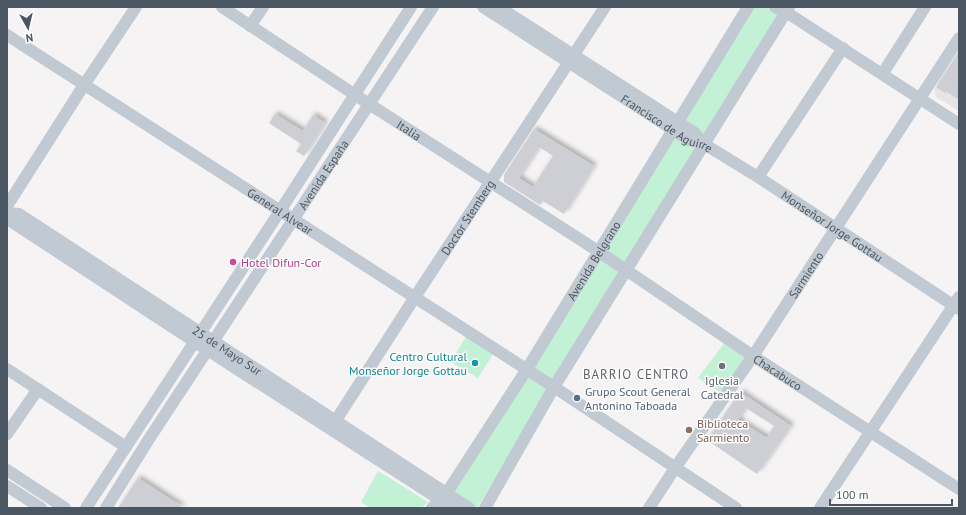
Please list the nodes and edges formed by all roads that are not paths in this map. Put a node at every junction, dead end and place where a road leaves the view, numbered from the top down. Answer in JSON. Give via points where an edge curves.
{"nodes":[{"id":1,"x":136,"y":7,"type":"edge"},
{"id":2,"x":222,"y":7,"type":"edge"},
{"id":3,"x":263,"y":7,"type":"edge"},
{"id":4,"x":411,"y":7,"type":"edge"},
{"id":5,"x":432,"y":7,"type":"edge"},
{"id":6,"x":483,"y":7,"type":"edge"},
{"id":7,"x":499,"y":7,"type":"edge"},
{"id":8,"x":604,"y":7,"type":"edge"},
{"id":9,"x":748,"y":7,"type":"edge"},
{"id":10,"x":925,"y":7,"type":"edge"},
{"id":11,"x":784,"y":9,"type":"edge"},
{"id":12,"x":250,"y":26,"type":"junction"},
{"id":13,"x":7,"y":35,"type":"edge"},
{"id":14,"x":959,"y":38,"type":"edge"},
{"id":15,"x":843,"y":48,"type":"junction"},
{"id":16,"x":571,"y":59,"type":"junction"},
{"id":17,"x":883,"y":73,"type":"junction"},
{"id":18,"x":84,"y":84,"type":"junction"},
{"id":19,"x":355,"y":94,"type":"junction"},
{"id":20,"x":921,"y":98,"type":"junction"},
{"id":21,"x":369,"y":104,"type":"junction"},
{"id":22,"x":959,"y":124,"type":"edge"},
{"id":23,"x":675,"y":126,"type":"junction"},
{"id":24,"x":704,"y":144,"type":"junction"},
{"id":25,"x":758,"y":177,"type":"junction"},
{"id":26,"x":490,"y":182,"type":"junction"},
{"id":27,"x":7,"y":206,"type":"edge"},
{"id":28,"x":280,"y":211,"type":"junction"},
{"id":29,"x":7,"y":213,"type":"edge"},
{"id":30,"x":7,"y":217,"type":"edge"},
{"id":31,"x":294,"y":219,"type":"junction"},
{"id":32,"x":835,"y":228,"type":"junction"},
{"id":33,"x":598,"y":251,"type":"junction"},
{"id":34,"x":626,"y":270,"type":"junction"},
{"id":35,"x":414,"y":297,"type":"junction"},
{"id":36,"x":957,"y":303,"type":"edge"},
{"id":37,"x":198,"y":337,"type":"junction"},
{"id":38,"x":211,"y":345,"type":"junction"},
{"id":39,"x":753,"y":356,"type":"junction"},
{"id":40,"x":7,"y":369,"type":"edge"},
{"id":41,"x":527,"y":369,"type":"junction"},
{"id":42,"x":554,"y":387,"type":"junction"},
{"id":43,"x":38,"y":389,"type":"junction"},
{"id":44,"x":156,"y":401,"type":"junction"},
{"id":45,"x":169,"y":410,"type":"junction"},
{"id":46,"x":333,"y":425,"type":"junction"},
{"id":47,"x":870,"y":432,"type":"junction"},
{"id":48,"x":7,"y":434,"type":"edge"},
{"id":49,"x":126,"y":447,"type":"junction"},
{"id":50,"x":116,"y":463,"type":"junction"},
{"id":51,"x":675,"y":468,"type":"junction"},
{"id":52,"x":7,"y":470,"type":"edge"},
{"id":53,"x":129,"y":471,"type":"junction"},
{"id":54,"x":7,"y":486,"type":"edge"},
{"id":55,"x":959,"y":489,"type":"edge"},
{"id":56,"x":440,"y":500,"type":"edge"},
{"id":57,"x":41,"y":508,"type":"edge"},
{"id":58,"x":65,"y":508,"type":"edge"},
{"id":59,"x":86,"y":508,"type":"edge"},
{"id":60,"x":106,"y":508,"type":"edge"},
{"id":61,"x":453,"y":508,"type":"edge"},
{"id":62,"x":469,"y":508,"type":"edge"},
{"id":63,"x":485,"y":508,"type":"edge"},
{"id":64,"x":649,"y":508,"type":"edge"},
{"id":65,"x":736,"y":508,"type":"edge"},
{"id":66,"x":820,"y":508,"type":"edge"}],
"edges":[{"from":1,"to":18,"type":"street"},
{"from":2,"to":12,"type":"street","name":"Italia"},
{"from":3,"to":12,"type":"street"},
{"from":4,"to":19,"type":"street","name":"Avenida España"},
{"from":5,"to":21,"type":"street","name":"Avenida España"},
{"from":6,"to":16,"type":"street","name":"Francisco de Aguirre"},
{"from":7,"to":16,"type":"street","name":"Francisco de Aguirre"},
{"from":8,"to":16,"type":"street","name":"Doctor Stemberg"},
{"from":9,"to":23,"type":"street","name":"Avenida Belgrano"},
{"from":10,"to":17,"type":"street"},
{"from":11,"to":15,"type":"street"},
{"from":11,"to":24,"type":"street"},
{"from":12,"to":19,"type":"street","name":"Italia"},
{"from":13,"to":18,"type":"street","name":"General Alvear"},
{"from":14,"to":20,"type":"street","name":"Sarmiento"},
{"from":15,"to":17,"type":"street"},
{"from":15,"to":25,"type":"street"},
{"from":16,"to":23,"type":"street","name":"Francisco de Aguirre"},
{"from":16,"to":26,"type":"street","name":"Doctor Stemberg"},
{"from":17,"to":20,"type":"street"},
{"from":18,"to":27,"type":"street"},
{"from":18,"to":28,"type":"street","name":"General Alvear"},
{"from":19,"to":21,"type":"street","name":"Italia"},
{"from":19,"to":28,"type":"street","name":"Avenida España"},
{"from":20,"to":22,"type":"street"},
{"from":20,"to":32,"type":"street","name":"Sarmiento"},
{"from":21,"to":26,"type":"street","name":"Italia"},
{"from":21,"to":31,"type":"street","name":"Avenida España"},
{"from":23,"to":24,"type":"street","name":"Francisco de Aguirre","via":[[695,133]]},
{"from":23,"to":33,"type":"street","name":"Avenida Belgrano"},
{"from":24,"to":25,"type":"street","name":"Monseñor Jorge Gottau"},
{"from":24,"to":34,"type":"street"},
{"from":25,"to":32,"type":"street","name":"Monseñor Jorge Gottau"},
{"from":26,"to":33,"type":"street","name":"Italia"},
{"from":26,"to":35,"type":"street","name":"Doctor Stemberg"},
{"from":28,"to":31,"type":"street","name":"General Alvear"},
{"from":28,"to":37,"type":"street","name":"Avenida España"},
{"from":29,"to":37,"type":"street","name":"25 de Mayo Sur","via":[[19,214]]},
{"from":30,"to":37,"type":"street","name":"25 de Mayo Sur"},
{"from":31,"to":35,"type":"street","name":"General Alvear"},
{"from":31,"to":38,"type":"street","name":"Avenida España"},
{"from":32,"to":36,"type":"street","name":"Monseñor Jorge Gottau"},
{"from":32,"to":39,"type":"street","name":"Sarmiento"},
{"from":33,"to":34,"type":"street","name":"Chacabuco"},
{"from":33,"to":41,"type":"street","name":"Avenida Belgrano"},
{"from":34,"to":39,"type":"street","name":"Chacabuco"},
{"from":34,"to":42,"type":"street"},
{"from":35,"to":41,"type":"street","name":"General Alvear"},
{"from":35,"to":46,"type":"street","name":"Doctor Stemberg"},
{"from":36,"to":47,"type":"street"},
{"from":37,"to":38,"type":"street","name":"25 de Mayo Sur"},
{"from":37,"to":44,"type":"street","name":"Avenida España"},
{"from":38,"to":45,"type":"street","name":"Avenida España"},
{"from":38,"to":46,"type":"street","name":"25 de Mayo Sur"},
{"from":39,"to":47,"type":"street","name":"Chacabuco"},
{"from":39,"to":51,"type":"street","name":"Sarmiento"},
{"from":40,"to":43,"type":"street"},
{"from":41,"to":42,"type":"street","name":"General Alvear"},
{"from":41,"to":56,"type":"street","name":"Avenida Belgrano"},
{"from":42,"to":51,"type":"street","name":"General Alvear"},
{"from":42,"to":63,"type":"street"},
{"from":43,"to":48,"type":"street"},
{"from":43,"to":49,"type":"street"},
{"from":44,"to":45,"type":"street"},
{"from":44,"to":49,"type":"street","name":"Avenida España"},
{"from":45,"to":53,"type":"street","name":"Avenida España"},
{"from":46,"to":56,"type":"street","name":"25 de Mayo Sur"},
{"from":47,"to":55,"type":"street","name":"Chacabuco"},
{"from":47,"to":66,"type":"street"},
{"from":49,"to":50,"type":"street","name":"Avenida España"},
{"from":50,"to":53,"type":"street"},
{"from":50,"to":59,"type":"street","name":"Avenida España"},
{"from":51,"to":64,"type":"street","name":"Sarmiento"},
{"from":51,"to":65,"type":"street","name":"General Alvear"},
{"from":52,"to":58,"type":"street"},
{"from":53,"to":60,"type":"street","name":"Avenida España"},
{"from":54,"to":57,"type":"street"},
{"from":56,"to":61,"type":"street"},
{"from":56,"to":62,"type":"street"}]}
